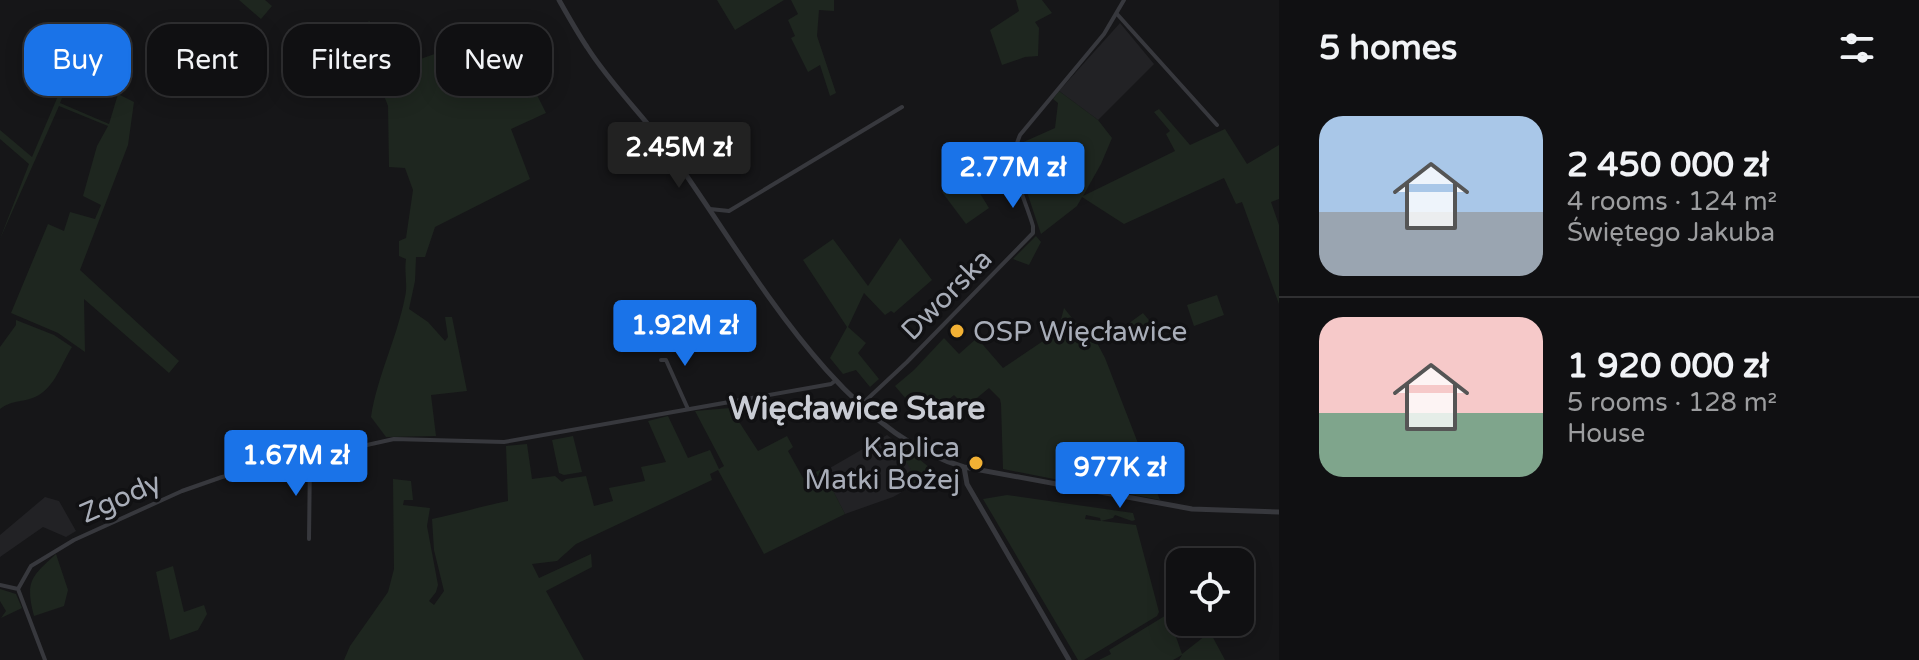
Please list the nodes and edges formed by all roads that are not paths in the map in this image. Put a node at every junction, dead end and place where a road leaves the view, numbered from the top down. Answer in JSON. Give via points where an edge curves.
{"nodes":[{"id":1,"x":559,"y":0,"type":"edge"},
{"id":2,"x":1124,"y":0,"type":"edge"},
{"id":3,"x":1117,"y":14,"type":"junction"},
{"id":4,"x":902,"y":107,"type":"dead end"},
{"id":5,"x":1217,"y":125,"type":"dead end"},
{"id":6,"x":710,"y":209,"type":"junction"},
{"id":7,"x":661,"y":360,"type":"dead end"},
{"id":8,"x":837,"y":380,"type":"junction"},
{"id":9,"x":861,"y":405,"type":"junction"},
{"id":10,"x":688,"y":409,"type":"junction"},
{"id":11,"x":310,"y":457,"type":"junction"},
{"id":12,"x":964,"y":467,"type":"junction"},
{"id":13,"x":1279,"y":512,"type":"edge"},
{"id":14,"x":309,"y":539,"type":"dead end"},
{"id":15,"x":0,"y":585,"type":"edge"},
{"id":16,"x":18,"y":589,"type":"junction"},
{"id":17,"x":45,"y":660,"type":"edge"},
{"id":18,"x":1069,"y":660,"type":"edge"}],
"edges":[{"from":1,"to":6,"type":"street","via":[[587,49]]},
{"from":2,"to":3,"type":"street","name":"Dworska"},
{"from":3,"to":5,"type":"street"},
{"from":3,"to":9,"type":"street","name":"Dworska","via":[[1014,148],[1033,233]]},
{"from":4,"to":6,"type":"street","via":[[729,211]]},
{"from":6,"to":8,"type":"street","via":[[778,311]]},
{"from":7,"to":10,"type":"street","via":[[666,360]]},
{"from":8,"to":9,"type":"street"},
{"from":8,"to":10,"type":"street","name":"Zgody"},
{"from":9,"to":12,"type":"street","via":[[907,442]]},
{"from":10,"to":11,"type":"street","name":"Zgody","via":[[504,442],[394,439]]},
{"from":11,"to":14,"type":"street"},
{"from":11,"to":16,"type":"street","name":"Zgody","via":[[222,477],[162,500],[37,562]]},
{"from":12,"to":13,"type":"street","via":[[1192,509]]},
{"from":12,"to":18,"type":"street","via":[[967,484]]},
{"from":15,"to":16,"type":"street"},
{"from":16,"to":17,"type":"street"}]}
